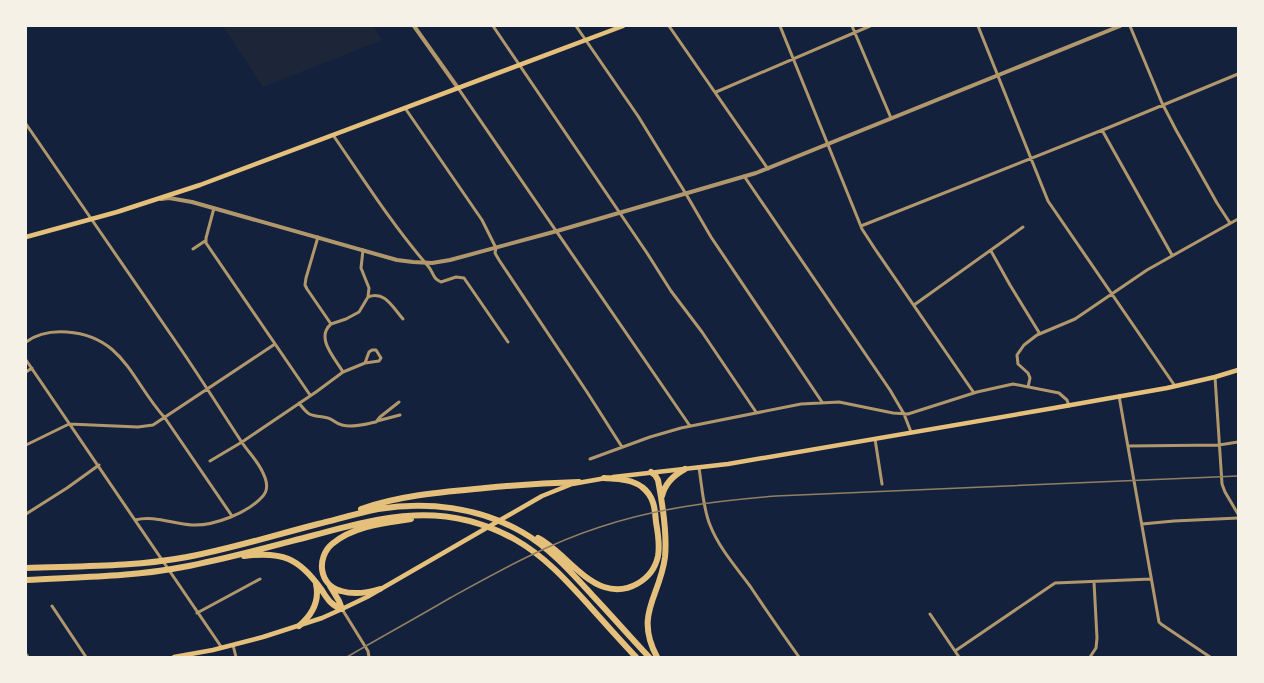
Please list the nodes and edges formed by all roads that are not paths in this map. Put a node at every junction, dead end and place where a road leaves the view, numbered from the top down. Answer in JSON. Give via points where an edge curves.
{"nodes":[{"id":1,"x":414,"y":26,"type":"edge"},
{"id":2,"x":493,"y":26,"type":"edge"},
{"id":3,"x":576,"y":26,"type":"edge"},
{"id":4,"x":624,"y":26,"type":"edge"},
{"id":5,"x":669,"y":26,"type":"edge"},
{"id":6,"x":780,"y":26,"type":"edge"},
{"id":7,"x":852,"y":26,"type":"edge"},
{"id":8,"x":870,"y":26,"type":"edge"},
{"id":9,"x":978,"y":26,"type":"edge"},
{"id":10,"x":1120,"y":26,"type":"edge"},
{"id":11,"x":1130,"y":26,"type":"edge"},
{"id":12,"x":854,"y":32,"type":"junction"},
{"id":13,"x":586,"y":40,"type":"junction"},
{"id":14,"x":793,"y":58,"type":"junction"},
{"id":15,"x":520,"y":65,"type":"junction"},
{"id":16,"x":1238,"y":74,"type":"edge"},
{"id":17,"x":998,"y":75,"type":"junction"},
{"id":18,"x":458,"y":88,"type":"junction"},
{"id":19,"x":716,"y":92,"type":"junction"},
{"id":20,"x":1163,"y":105,"type":"junction"},
{"id":21,"x":405,"y":108,"type":"junction"},
{"id":22,"x":891,"y":118,"type":"junction"},
{"id":23,"x":26,"y":124,"type":"edge"},
{"id":24,"x":1102,"y":130,"type":"junction"},
{"id":25,"x":333,"y":135,"type":"junction"},
{"id":26,"x":828,"y":144,"type":"junction"},
{"id":27,"x":1031,"y":158,"type":"junction"},
{"id":28,"x":768,"y":168,"type":"junction"},
{"id":29,"x":744,"y":176,"type":"junction"},
{"id":30,"x":686,"y":194,"type":"junction"},
{"id":31,"x":156,"y":199,"type":"junction"},
{"id":32,"x":214,"y":208,"type":"junction"},
{"id":33,"x":620,"y":212,"type":"junction"},
{"id":34,"x":1238,"y":218,"type":"edge"},
{"id":35,"x":91,"y":219,"type":"junction"},
{"id":36,"x":1230,"y":223,"type":"junction"},
{"id":37,"x":861,"y":226,"type":"junction"},
{"id":38,"x":1023,"y":227,"type":"dead end"},
{"id":39,"x":557,"y":231,"type":"junction"},
{"id":40,"x":26,"y":237,"type":"edge"},
{"id":41,"x":318,"y":237,"type":"junction"},
{"id":42,"x":205,"y":241,"type":"junction"},
{"id":43,"x":496,"y":248,"type":"junction"},
{"id":44,"x":193,"y":249,"type":"dead end"},
{"id":45,"x":363,"y":250,"type":"junction"},
{"id":46,"x":992,"y":251,"type":"junction"},
{"id":47,"x":1172,"y":255,"type":"junction"},
{"id":48,"x":425,"y":263,"type":"junction"},
{"id":49,"x":1111,"y":294,"type":"junction"},
{"id":50,"x":368,"y":297,"type":"junction"},
{"id":51,"x":914,"y":305,"type":"junction"},
{"id":52,"x":402,"y":320,"type":"dead end"},
{"id":53,"x":331,"y":324,"type":"junction"},
{"id":54,"x":1040,"y":334,"type":"junction"},
{"id":55,"x":26,"y":342,"type":"edge"},
{"id":56,"x":508,"y":342,"type":"dead end"},
{"id":57,"x":275,"y":344,"type":"junction"},
{"id":58,"x":26,"y":360,"type":"edge"},
{"id":59,"x":365,"y":363,"type":"junction"},
{"id":60,"x":32,"y":368,"type":"junction"},
{"id":61,"x":1238,"y":370,"type":"edge"},
{"id":62,"x":26,"y":372,"type":"edge"},
{"id":63,"x":343,"y":372,"type":"junction"},
{"id":64,"x":1215,"y":377,"type":"junction"},
{"id":65,"x":1028,"y":386,"type":"junction"},
{"id":66,"x":1175,"y":386,"type":"junction"},
{"id":67,"x":207,"y":389,"type":"junction"},
{"id":68,"x":974,"y":393,"type":"junction"},
{"id":69,"x":310,"y":396,"type":"junction"},
{"id":70,"x":1119,"y":396,"type":"junction"},
{"id":71,"x":399,"y":402,"type":"dead end"},
{"id":72,"x":822,"y":402,"type":"junction"},
{"id":73,"x":299,"y":403,"type":"junction"},
{"id":74,"x":1070,"y":406,"type":"junction"},
{"id":75,"x":756,"y":412,"type":"junction"},
{"id":76,"x":904,"y":414,"type":"junction"},
{"id":77,"x":400,"y":415,"type":"dead end"},
{"id":78,"x":165,"y":418,"type":"junction"},
{"id":79,"x":376,"y":422,"type":"junction"},
{"id":80,"x":69,"y":424,"type":"junction"},
{"id":81,"x":690,"y":426,"type":"junction"},
{"id":82,"x":910,"y":432,"type":"junction"},
{"id":83,"x":875,"y":438,"type":"junction"},
{"id":84,"x":242,"y":442,"type":"junction"},
{"id":85,"x":1238,"y":442,"type":"edge"},
{"id":86,"x":26,"y":445,"type":"edge"},
{"id":87,"x":1219,"y":445,"type":"junction"},
{"id":88,"x":1129,"y":446,"type":"junction"},
{"id":89,"x":622,"y":447,"type":"junction"},
{"id":90,"x":590,"y":459,"type":"dead end"},
{"id":91,"x":210,"y":461,"type":"dead end"},
{"id":92,"x":99,"y":465,"type":"junction"},
{"id":93,"x":699,"y":468,"type":"junction"},
{"id":94,"x":685,"y":469,"type":"junction"},
{"id":95,"x":651,"y":472,"type":"junction"},
{"id":96,"x":604,"y":478,"type":"junction"},
{"id":97,"x":579,"y":482,"type":"junction"},
{"id":98,"x":882,"y":484,"type":"dead end"},
{"id":99,"x":661,"y":504,"type":"junction"},
{"id":100,"x":26,"y":514,"type":"edge"},
{"id":101,"x":1238,"y":514,"type":"edge"},
{"id":102,"x":232,"y":516,"type":"junction"},
{"id":103,"x":431,"y":516,"type":"junction"},
{"id":104,"x":659,"y":518,"type":"junction"},
{"id":105,"x":1238,"y":518,"type":"edge"},
{"id":106,"x":136,"y":520,"type":"junction"},
{"id":107,"x":332,"y":520,"type":"junction"},
{"id":108,"x":1142,"y":524,"type":"junction"},
{"id":109,"x":553,"y":551,"type":"junction"},
{"id":110,"x":213,"y":561,"type":"junction"},
{"id":111,"x":26,"y":568,"type":"edge"},
{"id":112,"x":313,"y":578,"type":"junction"},
{"id":113,"x":260,"y":579,"type":"dead end"},
{"id":114,"x":1151,"y":579,"type":"junction"},
{"id":115,"x":26,"y":580,"type":"edge"},
{"id":116,"x":326,"y":581,"type":"junction"},
{"id":117,"x":1094,"y":582,"type":"junction"},
{"id":118,"x":380,"y":589,"type":"junction"},
{"id":119,"x":52,"y":606,"type":"dead end"},
{"id":120,"x":342,"y":609,"type":"junction"},
{"id":121,"x":197,"y":613,"type":"junction"},
{"id":122,"x":930,"y":614,"type":"dead end"},
{"id":123,"x":299,"y":626,"type":"junction"},
{"id":124,"x":233,"y":645,"type":"junction"},
{"id":125,"x":222,"y":648,"type":"junction"},
{"id":126,"x":955,"y":651,"type":"junction"},
{"id":127,"x":26,"y":654,"type":"edge"},
{"id":128,"x":28,"y":657,"type":"edge"},
{"id":129,"x":86,"y":657,"type":"edge"},
{"id":130,"x":174,"y":657,"type":"edge"},
{"id":131,"x":236,"y":657,"type":"edge"},
{"id":132,"x":369,"y":657,"type":"edge"},
{"id":133,"x":636,"y":657,"type":"edge"},
{"id":134,"x":649,"y":657,"type":"edge"},
{"id":135,"x":658,"y":657,"type":"edge"},
{"id":136,"x":798,"y":657,"type":"edge"},
{"id":137,"x":959,"y":657,"type":"edge"},
{"id":138,"x":1090,"y":657,"type":"edge"},
{"id":139,"x":1210,"y":657,"type":"edge"}],
"edges":[{"from":1,"to":18,"type":"street"},
{"from":2,"to":15,"type":"street"},
{"from":3,"to":13,"type":"street"},
{"from":4,"to":13,"type":"main road"},
{"from":5,"to":19,"type":"street"},
{"from":6,"to":14,"type":"street"},
{"from":7,"to":12,"type":"street"},
{"from":8,"to":12,"type":"street"},
{"from":9,"to":17,"type":"street"},
{"from":10,"to":17,"type":"street"},
{"from":11,"to":20,"type":"street"},
{"from":12,"to":14,"type":"street"},
{"from":12,"to":22,"type":"street"},
{"from":13,"to":15,"type":"main road"},
{"from":13,"to":30,"type":"street","via":[[638,116]]},
{"from":14,"to":19,"type":"street"},
{"from":14,"to":26,"type":"street"},
{"from":15,"to":18,"type":"main road"},
{"from":15,"to":33,"type":"street"},
{"from":16,"to":20,"type":"street"},
{"from":17,"to":22,"type":"street"},
{"from":17,"to":27,"type":"street"},
{"from":18,"to":21,"type":"main road"},
{"from":18,"to":39,"type":"street"},
{"from":19,"to":28,"type":"street"},
{"from":20,"to":24,"type":"street"},
{"from":20,"to":36,"type":"street"},
{"from":21,"to":25,"type":"main road"},
{"from":21,"to":43,"type":"street","via":[[482,220]]},
{"from":22,"to":26,"type":"street"},
{"from":23,"to":35,"type":"street"},
{"from":24,"to":27,"type":"street"},
{"from":24,"to":47,"type":"street"},
{"from":25,"to":31,"type":"main road"},
{"from":25,"to":48,"type":"street","via":[[401,234]]},
{"from":26,"to":28,"type":"street"},
{"from":26,"to":37,"type":"street"},
{"from":27,"to":37,"type":"street"},
{"from":27,"to":49,"type":"street","via":[[1048,201]]},
{"from":28,"to":29,"type":"street"},
{"from":29,"to":30,"type":"street"},
{"from":29,"to":76,"type":"street","via":[[869,358]]},
{"from":30,"to":33,"type":"street"},
{"from":30,"to":72,"type":"street","via":[[711,237]]},
{"from":31,"to":32,"type":"street","via":[[184,200]]},
{"from":31,"to":35,"type":"main road"},
{"from":32,"to":41,"type":"street"},
{"from":32,"to":42,"type":"street"},
{"from":33,"to":39,"type":"street"},
{"from":33,"to":75,"type":"street","via":[[671,291]]},
{"from":34,"to":36,"type":"street"},
{"from":35,"to":40,"type":"main road"},
{"from":35,"to":67,"type":"street"},
{"from":36,"to":47,"type":"street"},
{"from":37,"to":51,"type":"street"},
{"from":38,"to":46,"type":"street"},
{"from":39,"to":43,"type":"street"},
{"from":39,"to":81,"type":"street"},
{"from":41,"to":45,"type":"street"},
{"from":41,"to":53,"type":"street","via":[[305,285]]},
{"from":42,"to":44,"type":"street"},
{"from":42,"to":57,"type":"street"},
{"from":43,"to":48,"type":"street","via":[[450,260]]},
{"from":43,"to":89,"type":"street","via":[[495,253],[499,260]]},
{"from":45,"to":48,"type":"street","via":[[397,260]]},
{"from":45,"to":50,"type":"street","via":[[361,268],[369,288]]},
{"from":46,"to":51,"type":"street"},
{"from":46,"to":54,"type":"street"},
{"from":47,"to":49,"type":"street"},
{"from":48,"to":56,"type":"street","via":[[435,279],[441,282],[456,277],[464,278]]},
{"from":49,"to":54,"type":"street","via":[[1075,319]]},
{"from":49,"to":66,"type":"street"},
{"from":50,"to":52,"type":"street","via":[[385,297]]},
{"from":50,"to":53,"type":"street","via":[[359,312]]},
{"from":51,"to":68,"type":"street"},
{"from":53,"to":63,"type":"street","via":[[325,334],[325,342]]},
{"from":54,"to":65,"type":"street","via":[[1024,345],[1017,355],[1018,364],[1030,378]]},
{"from":55,"to":78,"type":"street","via":[[42,334],[55,332],[96,338],[109,346],[126,364]]},
{"from":57,"to":67,"type":"street"},
{"from":57,"to":69,"type":"street"},
{"from":58,"to":60,"type":"street"},
{"from":59,"to":59,"type":"street","via":[[372,350],[380,354],[379,361]]},
{"from":59,"to":63,"type":"street"},
{"from":60,"to":62,"type":"street"},
{"from":60,"to":80,"type":"street"},
{"from":61,"to":64,"type":"main road"},
{"from":63,"to":69,"type":"street"},
{"from":64,"to":66,"type":"main road"},
{"from":64,"to":87,"type":"street"},
{"from":65,"to":68,"type":"street","via":[[1013,384]]},
{"from":65,"to":74,"type":"street","via":[[1058,393]]},
{"from":66,"to":70,"type":"main road"},
{"from":67,"to":78,"type":"street"},
{"from":67,"to":84,"type":"street"},
{"from":68,"to":76,"type":"street"},
{"from":69,"to":73,"type":"street"},
{"from":70,"to":74,"type":"main road"},
{"from":70,"to":88,"type":"street"},
{"from":71,"to":79,"type":"street"},
{"from":72,"to":75,"type":"street"},
{"from":72,"to":76,"type":"street","via":[[838,402]]},
{"from":73,"to":79,"type":"street","via":[[311,416],[327,418],[343,425],[356,426]]},
{"from":73,"to":84,"type":"street"},
{"from":74,"to":82,"type":"main road"},
{"from":75,"to":81,"type":"street"},
{"from":76,"to":82,"type":"street"},
{"from":77,"to":79,"type":"street"},
{"from":78,"to":80,"type":"street","via":[[143,427]]},
{"from":78,"to":102,"type":"street"},
{"from":80,"to":86,"type":"street"},
{"from":80,"to":92,"type":"street"},
{"from":81,"to":89,"type":"street"},
{"from":82,"to":83,"type":"main road"},
{"from":83,"to":93,"type":"main road"},
{"from":83,"to":98,"type":"street"},
{"from":84,"to":91,"type":"street"},
{"from":84,"to":102,"type":"street","via":[[263,472],[267,487],[263,496],[256,502]]},
{"from":85,"to":87,"type":"street"},
{"from":87,"to":88,"type":"street"},
{"from":87,"to":101,"type":"street","via":[[1224,492]]},
{"from":88,"to":108,"type":"street"},
{"from":89,"to":90,"type":"street"},
{"from":92,"to":100,"type":"street"},
{"from":92,"to":106,"type":"street"},
{"from":93,"to":94,"type":"main road"},
{"from":93,"to":136,"type":"street","via":[[706,512],[714,535]]},
{"from":94,"to":95,"type":"main road"},
{"from":94,"to":99,"type":"highway","via":[[667,484]]},
{"from":95,"to":96,"type":"main road"},
{"from":95,"to":99,"type":"highway","via":[[658,480]]},
{"from":96,"to":97,"type":"main road"},
{"from":96,"to":104,"type":"highway","via":[[626,480],[640,485],[650,494]]},
{"from":97,"to":107,"type":"highway","via":[[433,493],[376,505]]},
{"from":97,"to":118,"type":"main road","via":[[549,493],[520,508]]},
{"from":99,"to":104,"type":"highway"},
{"from":102,"to":106,"type":"street","via":[[211,524],[192,525],[144,518]]},
{"from":103,"to":110,"type":"highway","via":[[401,516],[372,520]]},
{"from":103,"to":116,"type":"highway","via":[[369,527],[336,541],[323,558],[322,568]]},
{"from":103,"to":133,"type":"highway","via":[[480,524],[530,548],[561,576]]},
{"from":104,"to":109,"type":"highway","via":[[656,561],[648,575],[629,587],[611,589],[599,585]]},
{"from":104,"to":135,"type":"highway","via":[[665,541],[665,559],[648,617],[649,635]]},
{"from":105,"to":108,"type":"street"},
{"from":106,"to":121,"type":"street"},
{"from":107,"to":109,"type":"highway","via":[[402,506],[454,508],[474,512],[533,535]]},
{"from":107,"to":111,"type":"highway","via":[[173,559],[134,564]]},
{"from":108,"to":114,"type":"street"},
{"from":109,"to":134,"type":"highway"},
{"from":110,"to":112,"type":"highway","via":[[254,555],[276,556],[297,563]]},
{"from":110,"to":115,"type":"highway","via":[[155,572]]},
{"from":112,"to":120,"type":"highway","via":[[332,604]]},
{"from":112,"to":123,"type":"highway","via":[[318,592],[316,603]]},
{"from":113,"to":121,"type":"street"},
{"from":114,"to":117,"type":"street"},
{"from":114,"to":139,"type":"street","via":[[1159,622]]},
{"from":116,"to":118,"type":"highway","via":[[335,589],[348,592]]},
{"from":116,"to":120,"type":"highway"},
{"from":117,"to":126,"type":"street","via":[[1055,584]]},
{"from":117,"to":138,"type":"street","via":[[1097,638],[1096,648]]},
{"from":118,"to":120,"type":"main road"},
{"from":119,"to":129,"type":"street"},
{"from":120,"to":123,"type":"main road"},
{"from":120,"to":132,"type":"street","via":[[368,651]]},
{"from":121,"to":125,"type":"street"},
{"from":122,"to":126,"type":"street"},
{"from":123,"to":124,"type":"main road"},
{"from":124,"to":125,"type":"main road"},
{"from":124,"to":131,"type":"street"},
{"from":125,"to":130,"type":"main road"},
{"from":126,"to":137,"type":"street"},
{"from":127,"to":128,"type":"street"}]}
